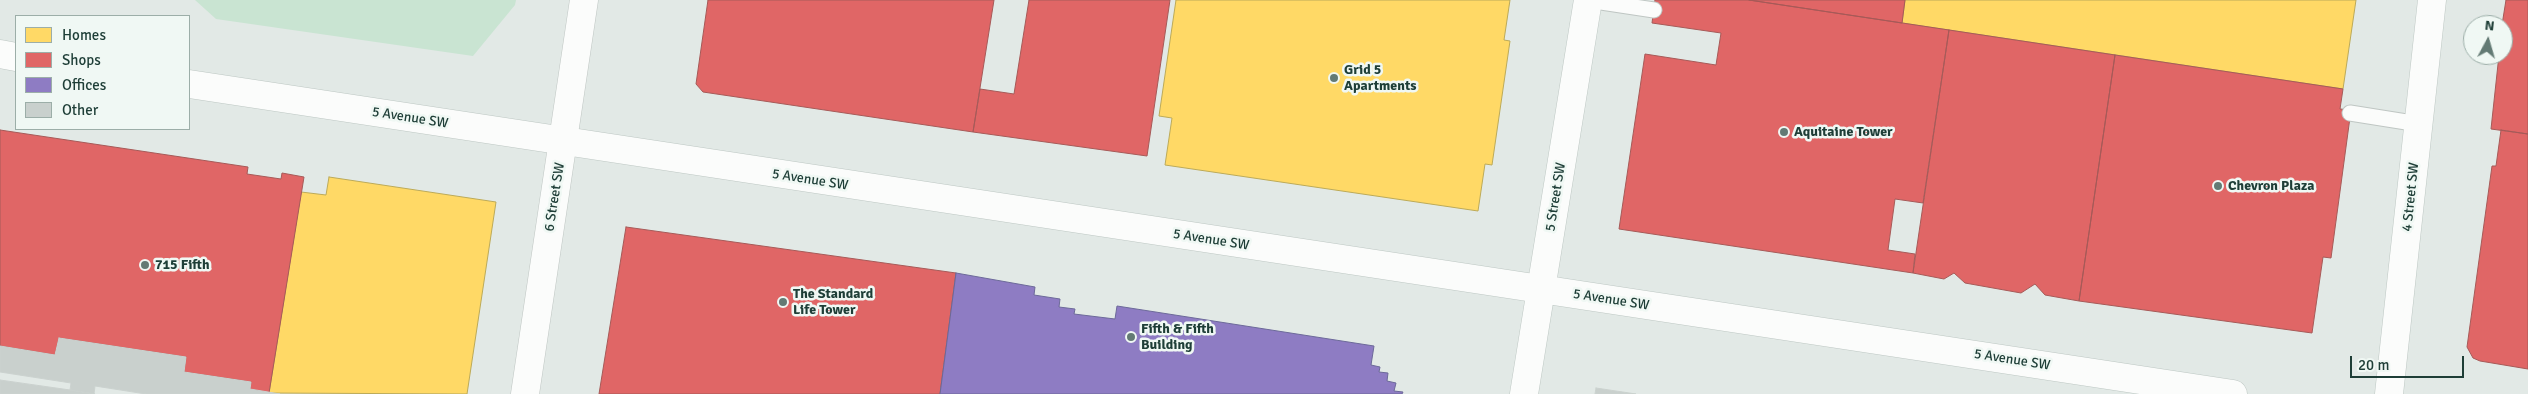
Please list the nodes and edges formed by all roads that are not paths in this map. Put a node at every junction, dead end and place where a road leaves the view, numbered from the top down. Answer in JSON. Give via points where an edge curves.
{"nodes":[{"id":1,"x":584,"y":0,"type":"edge"},
{"id":2,"x":1588,"y":0,"type":"edge"},
{"id":3,"x":2432,"y":0,"type":"edge"},
{"id":4,"x":1654,"y":10,"type":"dead end"},
{"id":5,"x":0,"y":54,"type":"edge"},
{"id":6,"x":15,"y":57,"type":"edge"},
{"id":7,"x":190,"y":84,"type":"edge"},
{"id":8,"x":2350,"y":113,"type":"dead end"},
{"id":9,"x":2419,"y":124,"type":"junction"},
{"id":10,"x":563,"y":142,"type":"junction"},
{"id":11,"x":1541,"y":289,"type":"junction"},
{"id":12,"x":2167,"y":389,"type":"edge"},
{"id":13,"x":525,"y":394,"type":"edge"},
{"id":14,"x":1524,"y":394,"type":"edge"},
{"id":15,"x":2233,"y":394,"type":"edge"},
{"id":16,"x":2389,"y":394,"type":"edge"}],
"edges":[{"from":1,"to":10,"type":"main road","name":"6 Street SW"},
{"from":2,"to":4,"type":"lane"},
{"from":2,"to":11,"type":"main road","name":"5 Street SW"},
{"from":3,"to":9,"type":"main road","name":"4 Street SW"},
{"from":5,"to":6,"type":"main road"},
{"from":7,"to":10,"type":"main road","name":"5 Avenue SW"},
{"from":8,"to":9,"type":"lane"},
{"from":9,"to":16,"type":"main road","name":"4 Street SW"},
{"from":10,"to":11,"type":"main road","name":"5 Avenue SW"},
{"from":10,"to":13,"type":"main road","name":"6 Street SW"},
{"from":11,"to":12,"type":"main road","name":"5 Avenue SW"},
{"from":11,"to":14,"type":"main road","name":"5 Street SW"},
{"from":12,"to":15,"type":"main road","name":"5 Avenue SW"}]}
